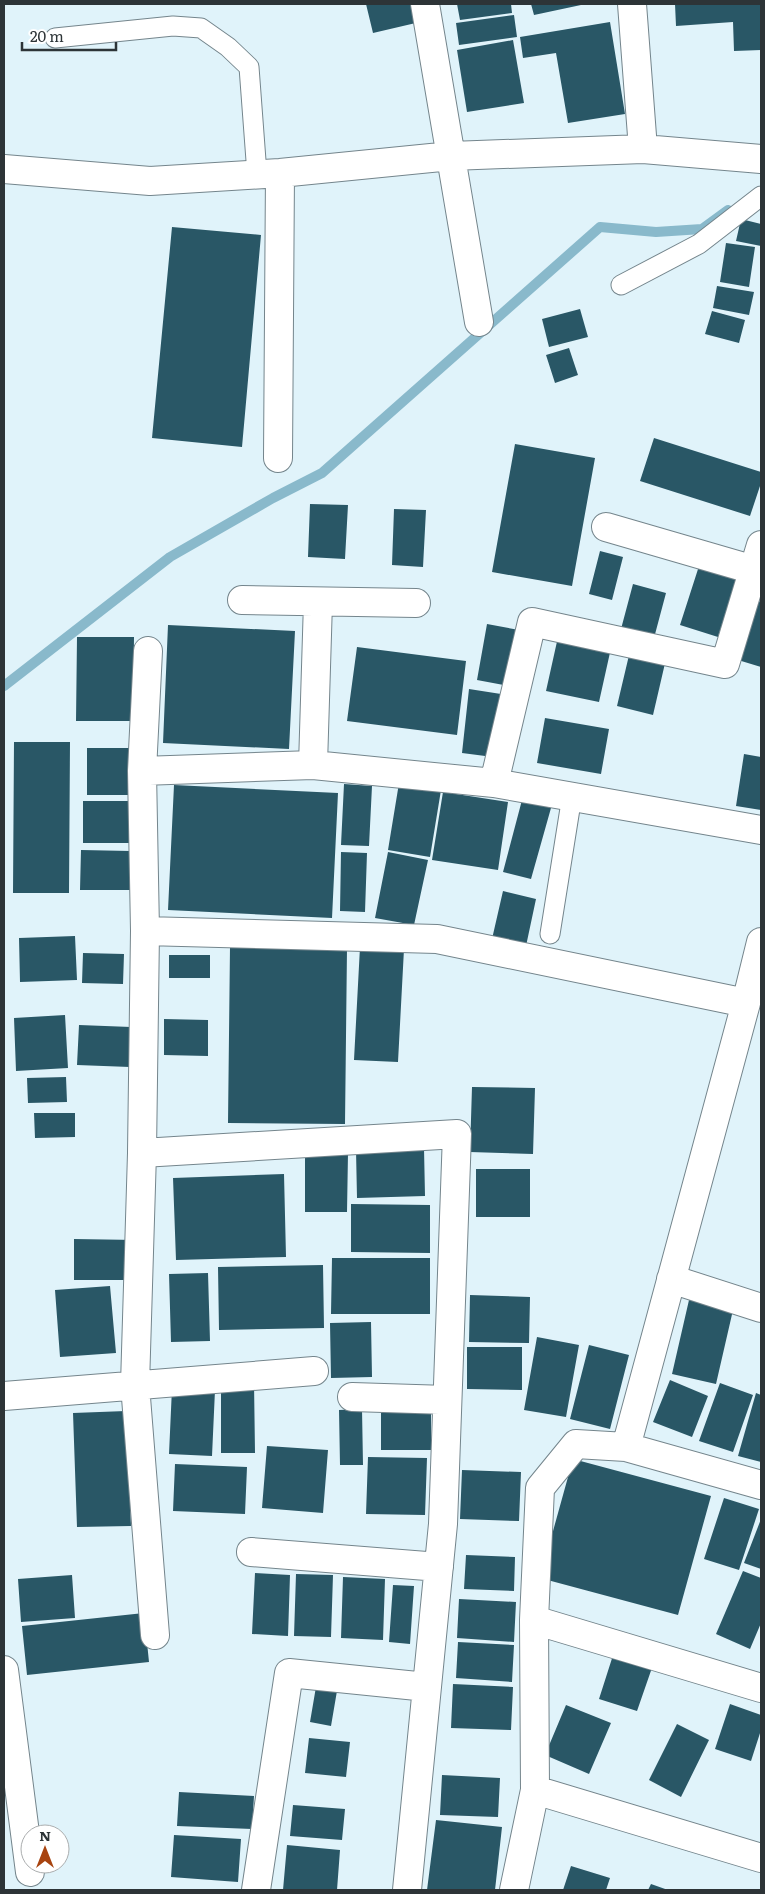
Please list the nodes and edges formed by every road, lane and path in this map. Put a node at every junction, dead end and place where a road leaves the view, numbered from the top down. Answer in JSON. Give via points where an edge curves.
{"nodes":[{"id":1,"x":425,"y":4,"type":"edge"},
{"id":2,"x":632,"y":4,"type":"edge"},
{"id":3,"x":55,"y":38,"type":"dead end"},
{"id":4,"x":644,"y":149,"type":"junction"},
{"id":5,"x":452,"y":156,"type":"junction"},
{"id":6,"x":761,"y":159,"type":"edge"},
{"id":7,"x":4,"y":169,"type":"edge"},
{"id":8,"x":269,"y":174,"type":"junction"},
{"id":9,"x":761,"y":196,"type":"edge"},
{"id":10,"x":621,"y":285,"type":"dead end"},
{"id":11,"x":479,"y":322,"type":"dead end"},
{"id":12,"x":278,"y":458,"type":"dead end"},
{"id":13,"x":606,"y":527,"type":"dead end"},
{"id":14,"x":757,"y":558,"type":"edge"},
{"id":15,"x":242,"y":600,"type":"dead end"},
{"id":16,"x":318,"y":602,"type":"junction"},
{"id":17,"x":416,"y":603,"type":"dead end"},
{"id":18,"x":148,"y":651,"type":"dead end"},
{"id":19,"x":313,"y":765,"type":"junction"},
{"id":20,"x":142,"y":771,"type":"junction"},
{"id":21,"x":494,"y":783,"type":"junction"},
{"id":22,"x":572,"y":796,"type":"junction"},
{"id":23,"x":761,"y":830,"type":"edge"},
{"id":24,"x":145,"y":931,"type":"junction"},
{"id":25,"x":550,"y":934,"type":"dead end"},
{"id":26,"x":761,"y":942,"type":"edge"},
{"id":27,"x":746,"y":1003,"type":"junction"},
{"id":28,"x":142,"y":1153,"type":"junction"},
{"id":29,"x":671,"y":1279,"type":"junction"},
{"id":30,"x":761,"y":1308,"type":"edge"},
{"id":31,"x":314,"y":1371,"type":"dead end"},
{"id":32,"x":135,"y":1385,"type":"junction"},
{"id":33,"x":4,"y":1396,"type":"edge"},
{"id":34,"x":352,"y":1397,"type":"dead end"},
{"id":35,"x":447,"y":1400,"type":"junction"},
{"id":36,"x":626,"y":1447,"type":"junction"},
{"id":37,"x":761,"y":1485,"type":"edge"},
{"id":38,"x":251,"y":1552,"type":"dead end"},
{"id":39,"x":439,"y":1567,"type":"junction"},
{"id":40,"x":534,"y":1620,"type":"junction"},
{"id":41,"x":155,"y":1635,"type":"dead end"},
{"id":42,"x":4,"y":1670,"type":"edge"},
{"id":43,"x":427,"y":1688,"type":"junction"},
{"id":44,"x":761,"y":1688,"type":"edge"},
{"id":45,"x":535,"y":1790,"type":"junction"},
{"id":46,"x":24,"y":1824,"type":"edge"},
{"id":47,"x":761,"y":1858,"type":"edge"},
{"id":48,"x":256,"y":1890,"type":"edge"},
{"id":49,"x":407,"y":1890,"type":"edge"},
{"id":50,"x":514,"y":1890,"type":"edge"}],
"edges":[{"from":1,"to":5,"type":"street"},
{"from":2,"to":4,"type":"street"},
{"from":3,"to":8,"type":"lane","via":[[173,26],[201,28],[249,67]]},
{"from":4,"to":5,"type":"street"},
{"from":4,"to":6,"type":"street"},
{"from":5,"to":8,"type":"street"},
{"from":5,"to":11,"type":"street"},
{"from":7,"to":8,"type":"street","via":[[150,181]]},
{"from":8,"to":12,"type":"street"},
{"from":9,"to":10,"type":"lane","via":[[699,244]]},
{"from":13,"to":14,"type":"street"},
{"from":14,"to":21,"type":"street","via":[[725,664],[532,622]]},
{"from":15,"to":16,"type":"street"},
{"from":16,"to":17,"type":"street"},
{"from":16,"to":19,"type":"street"},
{"from":18,"to":20,"type":"street"},
{"from":19,"to":20,"type":"street"},
{"from":19,"to":21,"type":"street"},
{"from":20,"to":24,"type":"street"},
{"from":21,"to":22,"type":"street"},
{"from":22,"to":23,"type":"street"},
{"from":22,"to":25,"type":"lane"},
{"from":24,"to":27,"type":"street","via":[[437,939]]},
{"from":24,"to":28,"type":"street"},
{"from":26,"to":27,"type":"street"},
{"from":27,"to":29,"type":"street"},
{"from":28,"to":32,"type":"street"},
{"from":28,"to":35,"type":"street","via":[[456,1134]]},
{"from":29,"to":30,"type":"street"},
{"from":29,"to":36,"type":"street"},
{"from":31,"to":32,"type":"street"},
{"from":32,"to":33,"type":"street"},
{"from":32,"to":41,"type":"street"},
{"from":34,"to":35,"type":"street"},
{"from":35,"to":39,"type":"street"},
{"from":36,"to":37,"type":"street"},
{"from":36,"to":40,"type":"street","via":[[576,1444],[540,1488]]},
{"from":38,"to":39,"type":"street"},
{"from":39,"to":43,"type":"street"},
{"from":40,"to":44,"type":"street"},
{"from":40,"to":45,"type":"street"},
{"from":42,"to":46,"type":"street"},
{"from":43,"to":48,"type":"street","via":[[289,1673]]},
{"from":43,"to":49,"type":"street"},
{"from":45,"to":47,"type":"street"},
{"from":45,"to":50,"type":"street"}]}
